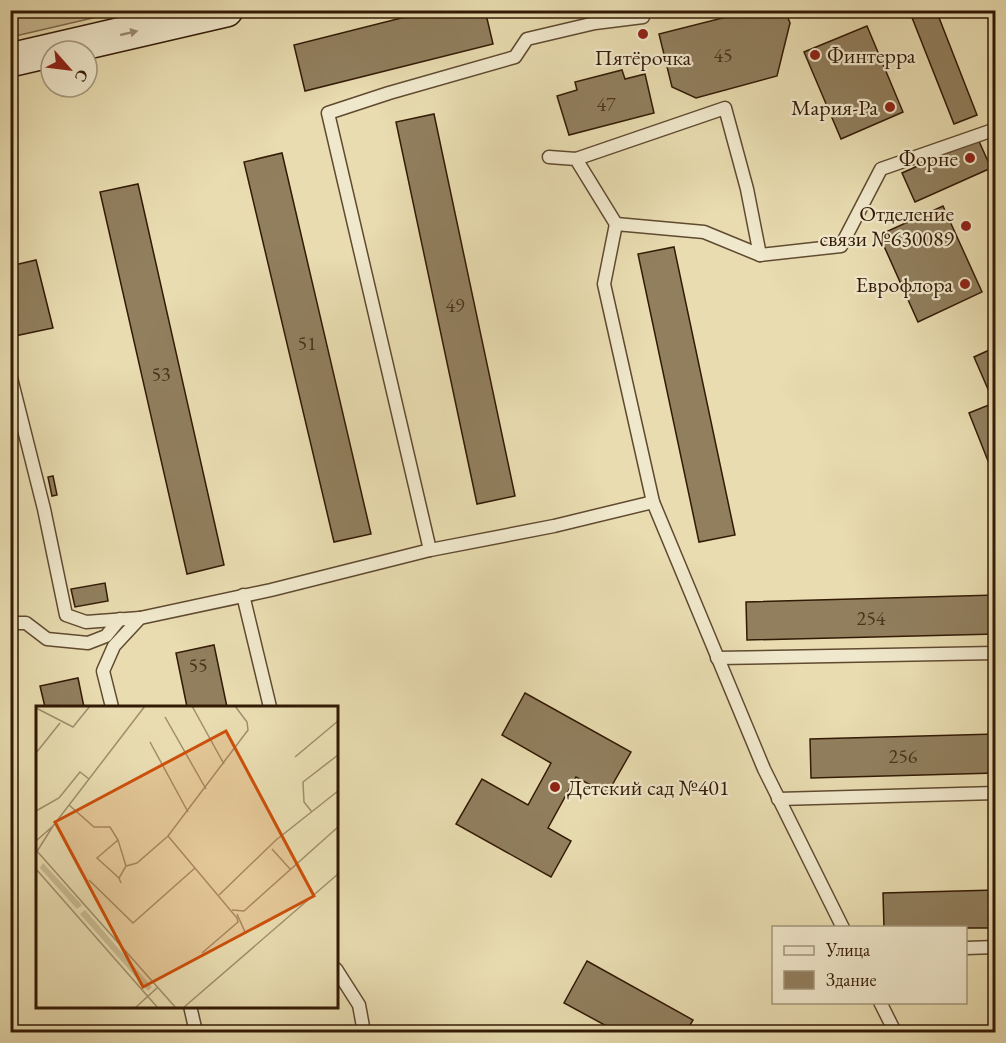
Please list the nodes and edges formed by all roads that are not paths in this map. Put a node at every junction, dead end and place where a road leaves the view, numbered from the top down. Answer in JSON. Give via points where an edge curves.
{"nodes":[{"id":1,"x":226,"y":10,"type":"edge"},
{"id":2,"x":644,"y":17,"type":"dead end"},
{"id":3,"x":10,"y":60,"type":"edge"},
{"id":4,"x":996,"y":129,"type":"edge"},
{"id":5,"x":549,"y":156,"type":"dead end"},
{"id":6,"x":576,"y":159,"type":"junction"},
{"id":7,"x":616,"y":224,"type":"junction"},
{"id":8,"x":760,"y":255,"type":"junction"},
{"id":9,"x":10,"y":374,"type":"edge"},
{"id":10,"x":653,"y":502,"type":"junction"},
{"id":11,"x":430,"y":550,"type":"junction"},
{"id":12,"x":243,"y":595,"type":"junction"},
{"id":13,"x":140,"y":618,"type":"junction"},
{"id":14,"x":120,"y":619,"type":"junction"},
{"id":15,"x":10,"y":623,"type":"edge"},
{"id":16,"x":996,"y":653,"type":"edge"},
{"id":17,"x":717,"y":658,"type":"junction"},
{"id":18,"x":112,"y":706,"type":"edge"},
{"id":19,"x":270,"y":706,"type":"edge"},
{"id":20,"x":996,"y":793,"type":"edge"},
{"id":21,"x":778,"y":799,"type":"junction"},
{"id":22,"x":842,"y":926,"type":"edge"},
{"id":23,"x":996,"y":947,"type":"edge"},
{"id":24,"x":967,"y":948,"type":"edge"},
{"id":25,"x":338,"y":972,"type":"edge"},
{"id":26,"x":881,"y":1004,"type":"edge"},
{"id":27,"x":190,"y":1007,"type":"edge"},
{"id":28,"x":196,"y":1032,"type":"edge"},
{"id":29,"x":364,"y":1032,"type":"edge"},
{"id":30,"x":895,"y":1032,"type":"edge"}],
"edges":[{"from":3,"to":1,"type":"main road","one_way":true},
{"from":2,"to":11,"type":"lane","via":[[595,23],[527,39],[515,57],[328,113]]},
{"from":4,"to":8,"type":"lane","via":[[881,169],[841,246]]},
{"from":5,"to":6,"type":"lane"},
{"from":6,"to":7,"type":"lane"},
{"from":6,"to":8,"type":"lane","via":[[725,108]]},
{"from":7,"to":8,"type":"lane","via":[[704,232]]},
{"from":7,"to":10,"type":"lane","via":[[604,284]]},
{"from":9,"to":14,"type":"lane","via":[[66,615],[86,622]]},
{"from":10,"to":11,"type":"lane"},
{"from":10,"to":17,"type":"lane"},
{"from":11,"to":12,"type":"lane"},
{"from":12,"to":13,"type":"lane"},
{"from":12,"to":19,"type":"lane"},
{"from":13,"to":14,"type":"lane"},
{"from":13,"to":18,"type":"lane","via":[[114,646],[103,671]]},
{"from":14,"to":15,"type":"lane","via":[[106,636],[88,643],[47,639],[26,623]]},
{"from":16,"to":17,"type":"lane"},
{"from":17,"to":21,"type":"lane"},
{"from":20,"to":21,"type":"lane"},
{"from":21,"to":22,"type":"lane"},
{"from":23,"to":24,"type":"lane"},
{"from":25,"to":29,"type":"lane","via":[[359,1005]]},
{"from":26,"to":30,"type":"lane"},
{"from":27,"to":28,"type":"lane"}]}
